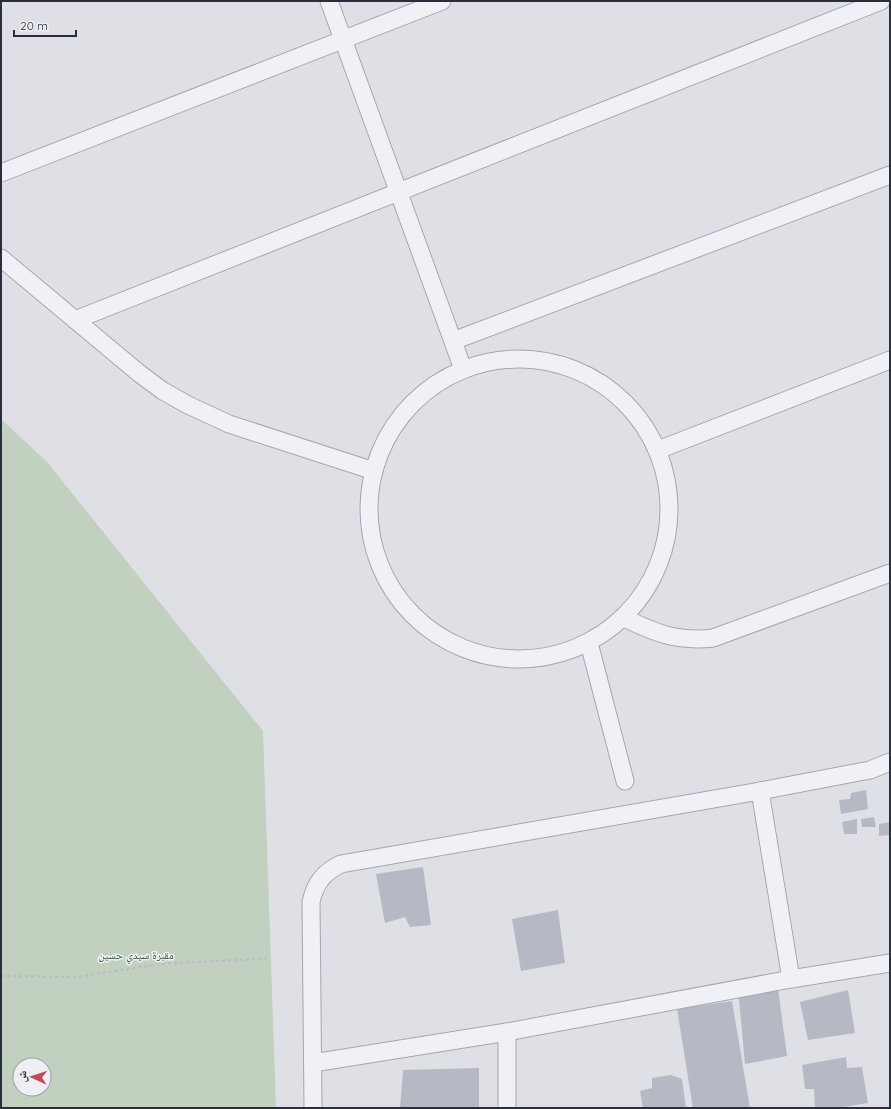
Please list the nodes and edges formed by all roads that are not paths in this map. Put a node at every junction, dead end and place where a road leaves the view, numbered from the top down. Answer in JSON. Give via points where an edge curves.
{"nodes":[{"id":1,"x":329,"y":1,"type":"edge"},
{"id":2,"x":442,"y":1,"type":"edge"},
{"id":3,"x":881,"y":1,"type":"edge"},
{"id":4,"x":343,"y":39,"type":"junction"},
{"id":5,"x":1,"y":173,"type":"edge"},
{"id":6,"x":890,"y":175,"type":"edge"},
{"id":7,"x":398,"y":192,"type":"junction"},
{"id":8,"x":1,"y":258,"type":"edge"},
{"id":9,"x":75,"y":320,"type":"junction"},
{"id":10,"x":453,"y":341,"type":"junction"},
{"id":11,"x":890,"y":360,"type":"edge"},
{"id":12,"x":463,"y":369,"type":"junction"},
{"id":13,"x":658,"y":450,"type":"junction"},
{"id":14,"x":374,"y":470,"type":"junction"},
{"id":15,"x":890,"y":573,"type":"edge"},
{"id":16,"x":624,"y":618,"type":"junction"},
{"id":17,"x":589,"y":643,"type":"junction"},
{"id":18,"x":890,"y":762,"type":"edge"},
{"id":19,"x":625,"y":781,"type":"dead end"},
{"id":20,"x":760,"y":791,"type":"junction"},
{"id":21,"x":890,"y":963,"type":"edge"},
{"id":22,"x":791,"y":978,"type":"junction"},
{"id":23,"x":507,"y":1032,"type":"junction"},
{"id":24,"x":313,"y":1063,"type":"junction"},
{"id":25,"x":313,"y":1108,"type":"edge"},
{"id":26,"x":507,"y":1108,"type":"edge"}],
"edges":[{"from":1,"to":4,"type":"street"},
{"from":2,"to":4,"type":"street"},
{"from":3,"to":7,"type":"street"},
{"from":4,"to":5,"type":"street"},
{"from":4,"to":7,"type":"street"},
{"from":6,"to":10,"type":"street"},
{"from":7,"to":9,"type":"street"},
{"from":7,"to":10,"type":"street"},
{"from":8,"to":9,"type":"street"},
{"from":9,"to":14,"type":"street","via":[[140,374],[201,412],[236,426]]},
{"from":10,"to":12,"type":"street"},
{"from":11,"to":13,"type":"street"},
{"from":12,"to":13,"type":"street","via":[[491,361],[520,358],[549,361],[577,370],[602,383],[625,402],[644,424]]},
{"from":12,"to":14,"type":"street","via":[[442,379],[407,409],[382,448]]},
{"from":13,"to":16,"type":"street","via":[[666,475],[669,500],[669,526],[664,552],[641,598]]},
{"from":14,"to":17,"type":"street","via":[[369,504],[374,550],[384,575],[398,598],[426,627],[460,648],[512,660],[539,659]]},
{"from":15,"to":16,"type":"street","via":[[713,638],[668,636]]},
{"from":16,"to":17,"type":"street","via":[[608,632]]},
{"from":17,"to":19,"type":"street"},
{"from":18,"to":20,"type":"street","via":[[870,770]]},
{"from":20,"to":22,"type":"street"},
{"from":20,"to":24,"type":"street","via":[[349,863],[334,868],[316,885],[311,902]]},
{"from":21,"to":22,"type":"street"},
{"from":22,"to":23,"type":"street"},
{"from":23,"to":24,"type":"street"},
{"from":23,"to":26,"type":"street"},
{"from":24,"to":25,"type":"street"}]}
